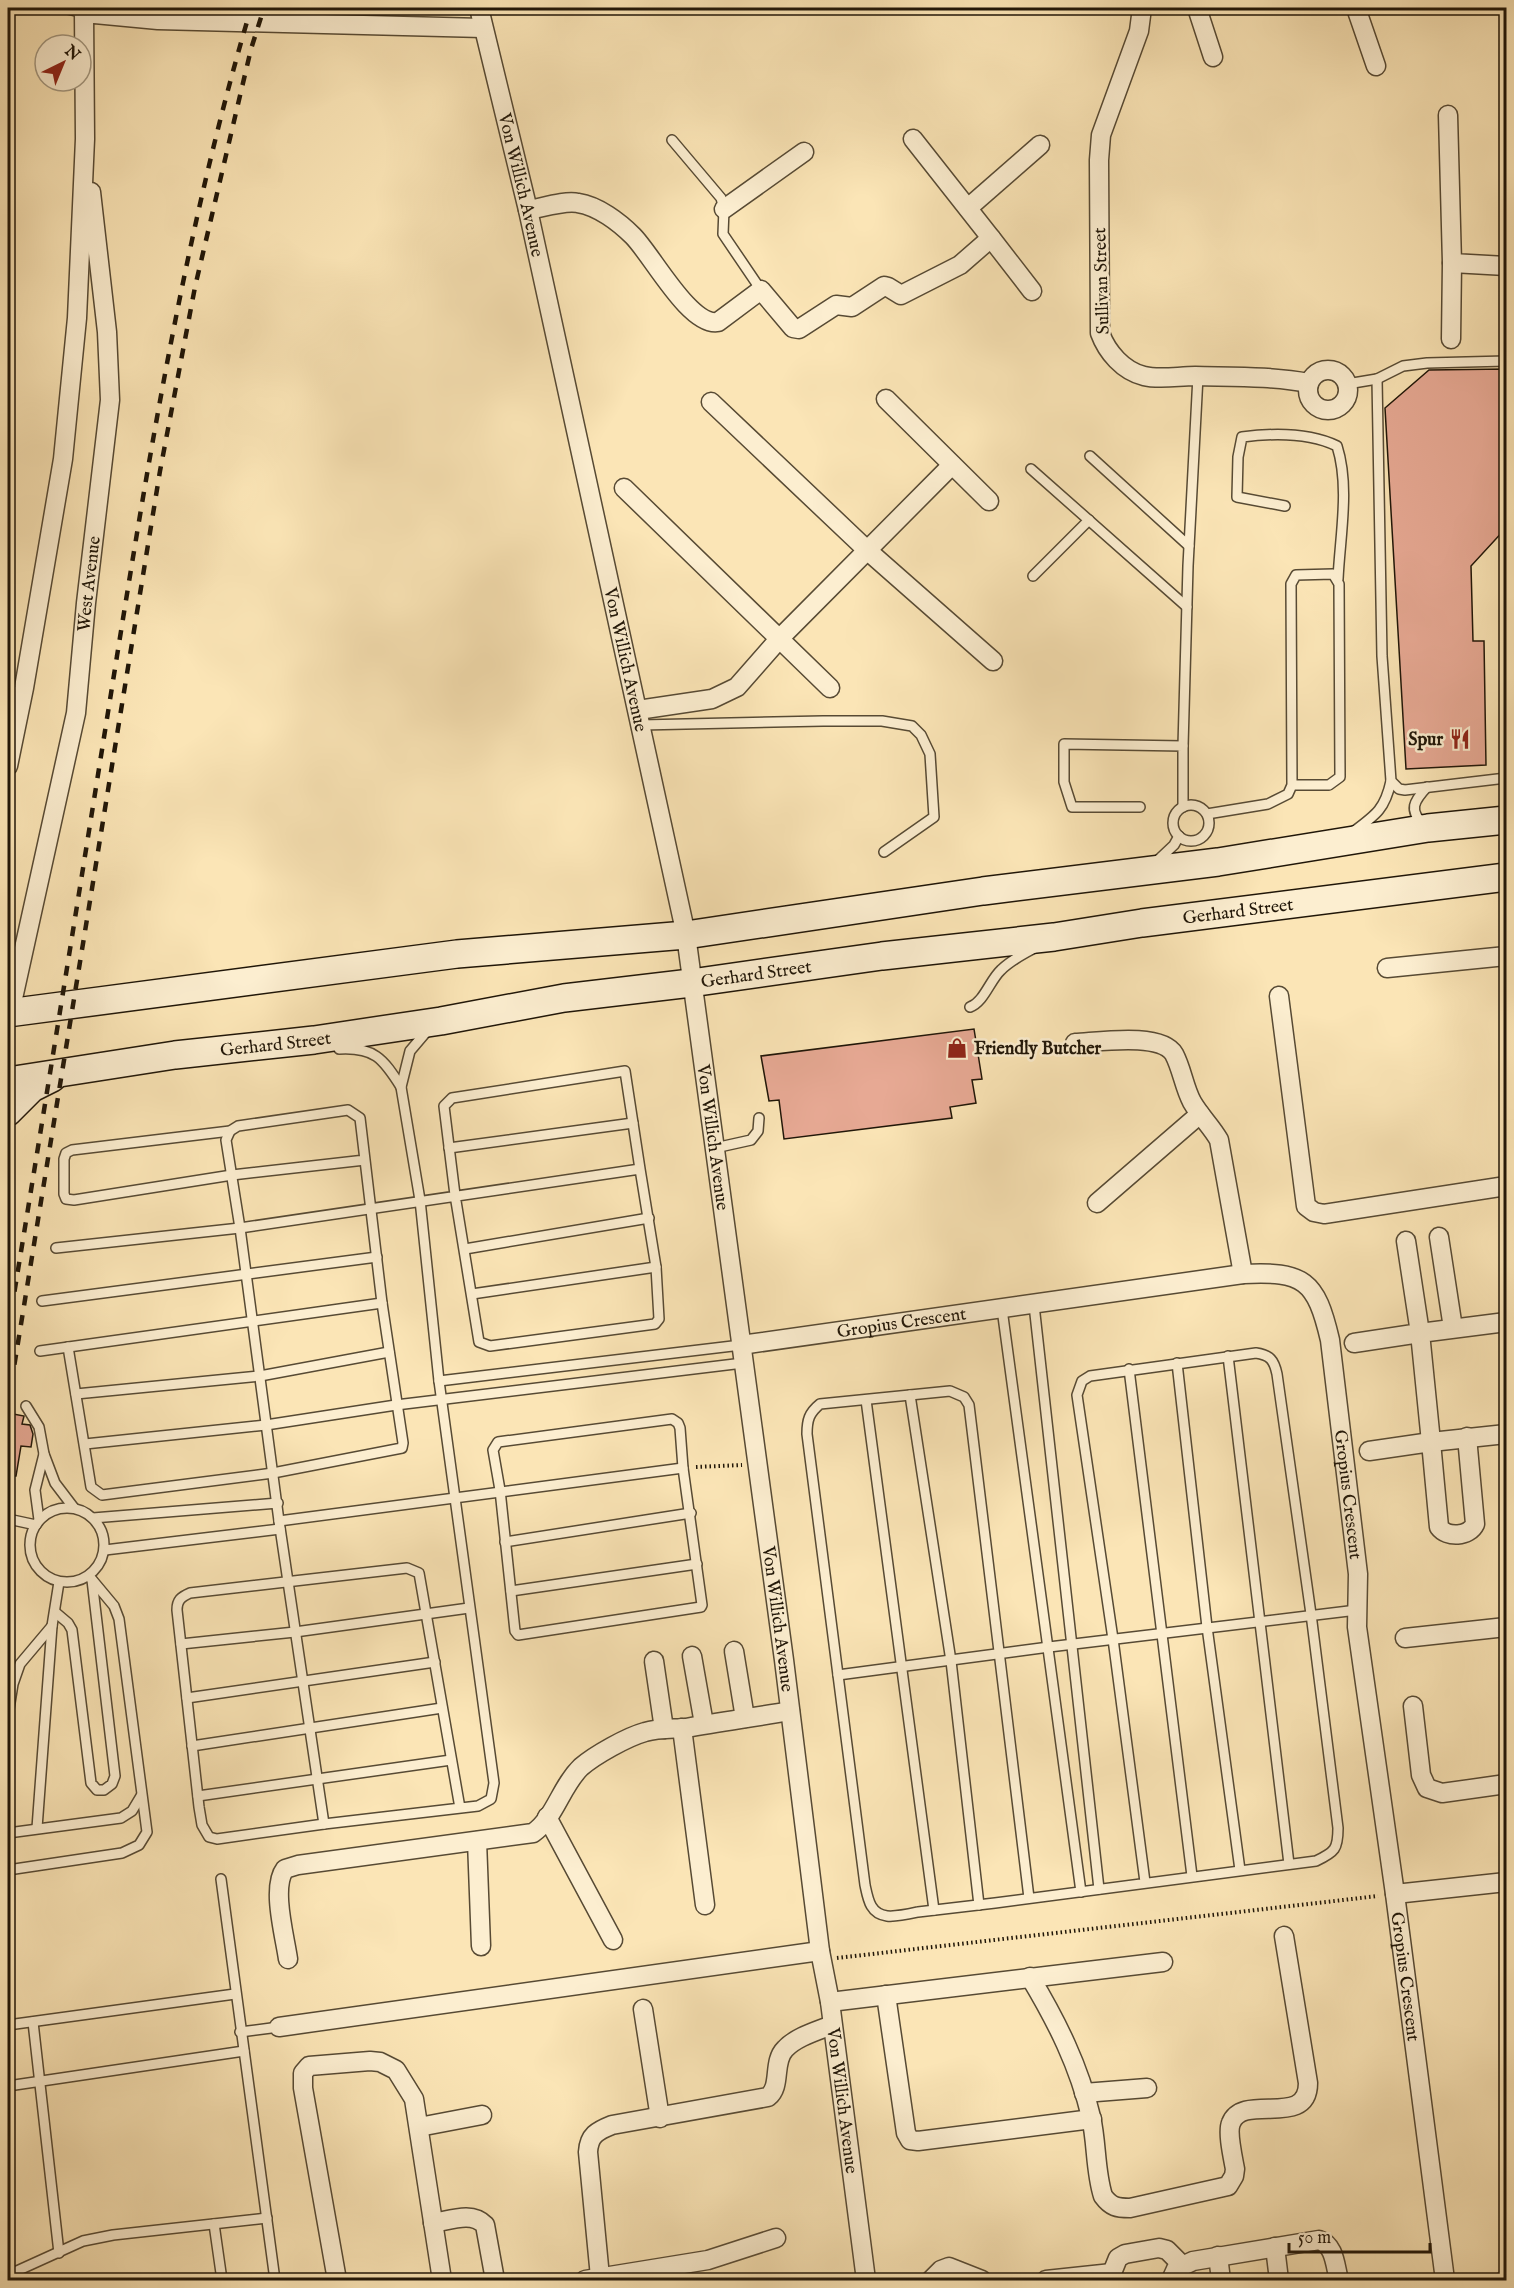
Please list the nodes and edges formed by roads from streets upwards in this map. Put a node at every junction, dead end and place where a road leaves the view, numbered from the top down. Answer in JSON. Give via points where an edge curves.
{"nodes":[{"id":1,"x":479,"y":8,"type":"edge"},
{"id":2,"x":1142,"y":8,"type":"edge"},
{"id":3,"x":1197,"y":8,"type":"edge"},
{"id":4,"x":1356,"y":8,"type":"edge"},
{"id":5,"x":483,"y":28,"type":"junction"},
{"id":6,"x":1213,"y":57,"type":"dead end"},
{"id":7,"x":1376,"y":66,"type":"dead end"},
{"id":8,"x":1448,"y":115,"type":"dead end"},
{"id":9,"x":85,"y":139,"type":"junction"},
{"id":10,"x":913,"y":139,"type":"dead end"},
{"id":11,"x":1040,"y":145,"type":"dead end"},
{"id":12,"x":804,"y":152,"type":"dead end"},
{"id":13,"x":968,"y":208,"type":"junction"},
{"id":14,"x":724,"y":209,"type":"road end"},
{"id":15,"x":528,"y":210,"type":"junction"},
{"id":16,"x":991,"y":238,"type":"junction"},
{"id":17,"x":1452,"y":263,"type":"junction"},
{"id":18,"x":1506,"y":266,"type":"edge"},
{"id":19,"x":1032,"y":291,"type":"dead end"},
{"id":20,"x":1451,"y":339,"type":"dead end"},
{"id":21,"x":1309,"y":383,"type":"junction"},
{"id":22,"x":886,"y":399,"type":"dead end"},
{"id":23,"x":711,"y":402,"type":"dead end"},
{"id":24,"x":952,"y":465,"type":"junction"},
{"id":25,"x":624,"y":488,"type":"dead end"},
{"id":26,"x":989,"y":501,"type":"dead end"},
{"id":27,"x":868,"y":550,"type":"junction"},
{"id":28,"x":780,"y":638,"type":"junction"},
{"id":29,"x":993,"y":661,"type":"dead end"},
{"id":30,"x":830,"y":688,"type":"dead end"},
{"id":31,"x":639,"y":717,"type":"junction"},
{"id":32,"x":8,"y":766,"type":"edge"},
{"id":33,"x":1506,"y":820,"type":"edge"},
{"id":34,"x":1506,"y":877,"type":"edge"},
{"id":35,"x":686,"y":935,"type":"junction"},
{"id":36,"x":1506,"y":956,"type":"edge"},
{"id":37,"x":1387,"y":968,"type":"dead end"},
{"id":38,"x":692,"y":983,"type":"junction"},
{"id":39,"x":1279,"y":996,"type":"dead end"},
{"id":40,"x":8,"y":1015,"type":"edge"},
{"id":41,"x":1075,"y":1043,"type":"dead end"},
{"id":42,"x":67,"y":1071,"type":"junction"},
{"id":43,"x":8,"y":1081,"type":"edge"},
{"id":44,"x":8,"y":1112,"type":"edge"},
{"id":45,"x":1200,"y":1114,"type":"junction"},
{"id":46,"x":1506,"y":1186,"type":"edge"},
{"id":47,"x":1097,"y":1203,"type":"dead end"},
{"id":48,"x":1439,"y":1237,"type":"dead end"},
{"id":49,"x":1406,"y":1240,"type":"dead end"},
{"id":50,"x":1243,"y":1274,"type":"junction"},
{"id":51,"x":1506,"y":1322,"type":"edge"},
{"id":52,"x":1453,"y":1328,"type":"junction"},
{"id":53,"x":1419,"y":1333,"type":"junction"},
{"id":54,"x":1354,"y":1342,"type":"dead end"},
{"id":55,"x":742,"y":1354,"type":"junction"},
{"id":56,"x":1506,"y":1434,"type":"edge"},
{"id":57,"x":1467,"y":1437,"type":"junction"},
{"id":58,"x":1431,"y":1442,"type":"junction"},
{"id":59,"x":1369,"y":1451,"type":"dead end"},
{"id":60,"x":1506,"y":1626,"type":"edge"},
{"id":61,"x":1405,"y":1638,"type":"dead end"},
{"id":62,"x":734,"y":1652,"type":"dead end"},
{"id":63,"x":692,"y":1656,"type":"dead end"},
{"id":64,"x":654,"y":1661,"type":"dead end"},
{"id":65,"x":1413,"y":1706,"type":"dead end"},
{"id":66,"x":790,"y":1711,"type":"junction"},
{"id":67,"x":745,"y":1718,"type":"junction"},
{"id":68,"x":704,"y":1725,"type":"junction"},
{"id":69,"x":673,"y":1728,"type":"junction"},
{"id":70,"x":1506,"y":1784,"type":"edge"},
{"id":71,"x":547,"y":1817,"type":"junction"},
{"id":72,"x":477,"y":1841,"type":"junction"},
{"id":73,"x":1506,"y":1882,"type":"edge"},
{"id":74,"x":1395,"y":1894,"type":"junction"},
{"id":75,"x":705,"y":1905,"type":"dead end"},
{"id":76,"x":1284,"y":1936,"type":"dead end"},
{"id":77,"x":613,"y":1940,"type":"dead end"},
{"id":78,"x":481,"y":1946,"type":"dead end"},
{"id":79,"x":821,"y":1955,"type":"junction"},
{"id":80,"x":288,"y":1959,"type":"dead end"},
{"id":81,"x":1163,"y":1962,"type":"dead end"},
{"id":82,"x":1030,"y":1977,"type":"junction"},
{"id":83,"x":886,"y":1995,"type":"junction"},
{"id":84,"x":830,"y":2002,"type":"junction"},
{"id":85,"x":643,"y":2009,"type":"dead end"},
{"id":86,"x":832,"y":2025,"type":"junction"},
{"id":87,"x":279,"y":2027,"type":"road end"},
{"id":88,"x":1147,"y":2088,"type":"dead end"},
{"id":89,"x":1084,"y":2093,"type":"junction"},
{"id":90,"x":482,"y":2115,"type":"dead end"},
{"id":91,"x":660,"y":2118,"type":"junction"},
{"id":92,"x":1092,"y":2119,"type":"junction"},
{"id":93,"x":419,"y":2127,"type":"junction"},
{"id":94,"x":433,"y":2223,"type":"junction"},
{"id":95,"x":776,"y":2238,"type":"dead end"},
{"id":96,"x":1275,"y":2247,"type":"junction"},
{"id":97,"x":1218,"y":2256,"type":"junction"},
{"id":98,"x":1182,"y":2265,"type":"junction"},
{"id":99,"x":1113,"y":2277,"type":"edge"},
{"id":100,"x":592,"y":2279,"type":"edge"},
{"id":101,"x":337,"y":2280,"type":"edge"},
{"id":102,"x":442,"y":2280,"type":"edge"},
{"id":103,"x":495,"y":2280,"type":"edge"},
{"id":104,"x":866,"y":2280,"type":"edge"},
{"id":105,"x":931,"y":2280,"type":"edge"},
{"id":106,"x":982,"y":2280,"type":"edge"},
{"id":107,"x":1046,"y":2280,"type":"edge"},
{"id":108,"x":1171,"y":2280,"type":"edge"},
{"id":109,"x":1221,"y":2280,"type":"edge"},
{"id":110,"x":1279,"y":2280,"type":"edge"},
{"id":111,"x":1338,"y":2280,"type":"edge"},
{"id":112,"x":1445,"y":2280,"type":"edge"}],
"edges":[{"from":1,"to":5,"type":"street","name":"Von Willich Avenue"},
{"from":2,"to":21,"type":"street","name":"Sullivan Street","via":[[1139,31],[1101,135],[1100,333],[1104,344],[1114,358],[1144,376],[1273,377]]},
{"from":3,"to":6,"type":"street"},
{"from":4,"to":7,"type":"street"},
{"from":5,"to":9,"type":"street","name":"West Avenue","via":[[169,20],[84,13]]},
{"from":5,"to":15,"type":"street","name":"Von Willich Avenue"},
{"from":8,"to":17,"type":"street"},
{"from":9,"to":32,"type":"street","name":"West Avenue","via":[[77,318],[63,459]]},
{"from":9,"to":40,"type":"street","name":"West Avenue","via":[[107,332],[110,400],[76,712]]},
{"from":10,"to":13,"type":"street"},
{"from":11,"to":13,"type":"street"},
{"from":12,"to":14,"type":"street"},
{"from":13,"to":16,"type":"street"},
{"from":15,"to":16,"type":"street","via":[[576,202],[592,207],[633,237],[693,312],[712,323],[761,290],[793,328],[799,329],[836,305],[852,308],[884,286],[901,295],[960,265]]},
{"from":15,"to":31,"type":"street","name":"Von Willich Avenue"},
{"from":16,"to":19,"type":"street"},
{"from":17,"to":18,"type":"street"},
{"from":17,"to":20,"type":"street"},
{"from":21,"to":21,"type":"street","via":[[1309,395],[1319,407],[1327,410],[1345,400],[1347,384],[1340,374],[1329,370],[1317,373]]},
{"from":22,"to":24,"type":"street"},
{"from":23,"to":27,"type":"street"},
{"from":24,"to":26,"type":"street"},
{"from":24,"to":27,"type":"street"},
{"from":25,"to":28,"type":"street"},
{"from":27,"to":28,"type":"street"},
{"from":27,"to":29,"type":"street"},
{"from":28,"to":30,"type":"street"},
{"from":28,"to":31,"type":"street","via":[[729,692]]},
{"from":31,"to":35,"type":"street","name":"Von Willich Avenue"},
{"from":33,"to":35,"type":"street","via":[[1339,842],[1208,850],[1143,873],[983,891]]},
{"from":34,"to":38,"type":"street","name":"Gerhard Street"},
{"from":35,"to":38,"type":"street","name":"Von Willich Avenue"},
{"from":35,"to":40,"type":"street","via":[[457,954]]},
{"from":36,"to":37,"type":"street"},
{"from":38,"to":42,"type":"street","name":"Gerhard Street","via":[[564,998],[314,1041]]},
{"from":38,"to":55,"type":"street","name":"Von Willich Avenue"},
{"from":39,"to":46,"type":"street","via":[[1306,1206],[1310,1210],[1324,1214]]},
{"from":41,"to":45,"type":"street","via":[[1150,1040],[1164,1045],[1173,1053]]},
{"from":42,"to":43,"type":"street","name":"Gerhard Street"},
{"from":42,"to":44,"type":"street","via":[[32,1088]]},
{"from":45,"to":47,"type":"street"},
{"from":45,"to":50,"type":"street","via":[[1219,1140]]},
{"from":48,"to":52,"type":"street"},
{"from":49,"to":53,"type":"street"},
{"from":50,"to":55,"type":"street","name":"Gropius Crescent","via":[[1002,1309]]},
{"from":50,"to":74,"type":"street","name":"Gropius Crescent","via":[[1294,1276],[1315,1293],[1323,1311],[1330,1340],[1358,1574],[1360,1650]]},
{"from":51,"to":52,"type":"street"},
{"from":52,"to":53,"type":"street"},
{"from":53,"to":54,"type":"street"},
{"from":53,"to":58,"type":"street"},
{"from":55,"to":66,"type":"street","name":"Von Willich Avenue"},
{"from":56,"to":57,"type":"street"},
{"from":57,"to":58,"type":"street"},
{"from":57,"to":58,"type":"street","via":[[1475,1524],[1467,1532],[1449,1535],[1439,1527]]},
{"from":58,"to":59,"type":"street"},
{"from":60,"to":61,"type":"street"},
{"from":62,"to":67,"type":"street"},
{"from":63,"to":68,"type":"street"},
{"from":64,"to":69,"type":"street"},
{"from":65,"to":70,"type":"street","via":[[1421,1775],[1427,1788],[1442,1793]]},
{"from":66,"to":67,"type":"street"},
{"from":66,"to":79,"type":"street","name":"Von Willich Avenue"},
{"from":67,"to":68,"type":"street"},
{"from":68,"to":69,"type":"street"},
{"from":69,"to":71,"type":"street","via":[[644,1732],[589,1761],[569,1780]]},
{"from":69,"to":75,"type":"street"},
{"from":71,"to":72,"type":"street","via":[[532,1833]]},
{"from":71,"to":77,"type":"street"},
{"from":72,"to":78,"type":"street"},
{"from":72,"to":80,"type":"street","via":[[285,1869],[279,1895]]},
{"from":73,"to":74,"type":"street"},
{"from":74,"to":112,"type":"street","name":"Gropius Crescent"},
{"from":76,"to":92,"type":"street","via":[[1308,2088],[1302,2102],[1294,2107],[1236,2115],[1230,2127],[1235,2169],[1228,2186],[1115,2208],[1102,2192]]},
{"from":79,"to":84,"type":"street","name":"Von Willich Avenue"},
{"from":79,"to":87,"type":"street"},
{"from":81,"to":82,"type":"street"},
{"from":82,"to":83,"type":"street"},
{"from":82,"to":89,"type":"street","via":[[1062,2032]]},
{"from":83,"to":84,"type":"street"},
{"from":83,"to":92,"type":"street","via":[[910,2140]]},
{"from":84,"to":86,"type":"street","name":"Von Willich Avenue"},
{"from":85,"to":91,"type":"street"},
{"from":86,"to":91,"type":"street","via":[[785,2049],[774,2090],[768,2097]]},
{"from":86,"to":104,"type":"street","name":"Von Willich Avenue"},
{"from":88,"to":89,"type":"street"},
{"from":89,"to":92,"type":"street"},
{"from":90,"to":93,"type":"street"},
{"from":91,"to":100,"type":"street","via":[[612,2126],[590,2139]]},
{"from":93,"to":94,"type":"street"},
{"from":93,"to":101,"type":"street","via":[[414,2099],[388,2064],[370,2061],[309,2066],[303,2073]]},
{"from":94,"to":102,"type":"street"},
{"from":94,"to":103,"type":"street","via":[[479,2218],[485,2225]]},
{"from":95,"to":100,"type":"street","via":[[708,2260]]},
{"from":96,"to":97,"type":"street"},
{"from":96,"to":110,"type":"street"},
{"from":96,"to":111,"type":"street","via":[[1325,2242]]},
{"from":97,"to":98,"type":"street"},
{"from":97,"to":109,"type":"street"},
{"from":98,"to":99,"type":"street","via":[[1159,2247],[1118,2258]]},
{"from":98,"to":108,"type":"street"},
{"from":99,"to":107,"type":"street"},
{"from":105,"to":106,"type":"street","via":[[949,2267]]}]}
